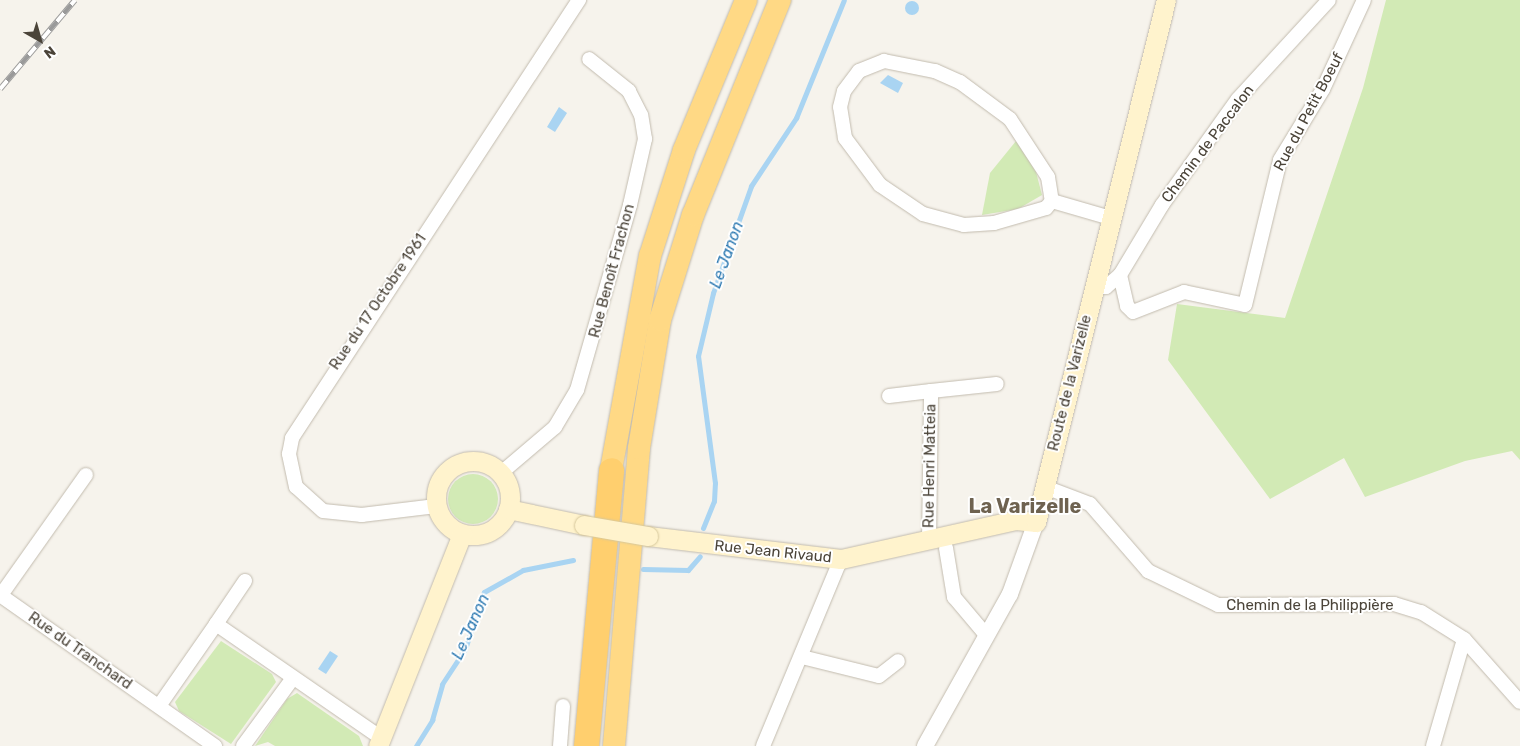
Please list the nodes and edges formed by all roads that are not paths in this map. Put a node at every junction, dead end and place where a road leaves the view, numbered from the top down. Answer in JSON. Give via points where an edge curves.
{"nodes":[{"id":1,"x":579,"y":0,"type":"edge"},
{"id":2,"x":746,"y":0,"type":"edge"},
{"id":3,"x":780,"y":0,"type":"edge"},
{"id":4,"x":1166,"y":0,"type":"edge"},
{"id":5,"x":1329,"y":0,"type":"edge"},
{"id":6,"x":1364,"y":0,"type":"edge"},
{"id":7,"x":589,"y":59,"type":"dead end"},
{"id":8,"x":1052,"y":201,"type":"junction"},
{"id":9,"x":1111,"y":218,"type":"junction"},
{"id":10,"x":1120,"y":275,"type":"junction"},
{"id":11,"x":1094,"y":286,"type":"junction"},
{"id":12,"x":997,"y":384,"type":"dead end"},
{"id":13,"x":931,"y":391,"type":"junction"},
{"id":14,"x":890,"y":396,"type":"dead end"},
{"id":15,"x":611,"y":470,"type":"joint"},
{"id":16,"x":501,"y":473,"type":"junction"},
{"id":17,"x":86,"y":475,"type":"dead end"},
{"id":18,"x":1045,"y":487,"type":"junction"},
{"id":19,"x":436,"y":506,"type":"junction"},
{"id":20,"x":508,"y":509,"type":"junction"},
{"id":21,"x":1036,"y":522,"type":"junction"},
{"id":22,"x":462,"y":534,"type":"junction"},
{"id":23,"x":938,"y":545,"type":"junction"},
{"id":24,"x":841,"y":559,"type":"junction"},
{"id":25,"x":245,"y":581,"type":"dead end"},
{"id":26,"x":1,"y":595,"type":"edge"},
{"id":27,"x":216,"y":624,"type":"junction"},
{"id":28,"x":987,"y":636,"type":"junction"},
{"id":29,"x":1464,"y":639,"type":"junction"},
{"id":30,"x":802,"y":657,"type":"junction"},
{"id":31,"x":898,"y":661,"type":"dead end"},
{"id":32,"x":293,"y":678,"type":"junction"},
{"id":33,"x":1520,"y":702,"type":"edge"},
{"id":34,"x":159,"y":706,"type":"junction"},
{"id":35,"x":563,"y":706,"type":"dead end"},
{"id":36,"x":380,"y":742,"type":"edge"},
{"id":37,"x":215,"y":746,"type":"edge"},
{"id":38,"x":243,"y":746,"type":"edge"},
{"id":39,"x":560,"y":746,"type":"edge"},
{"id":40,"x":586,"y":746,"type":"edge"},
{"id":41,"x":614,"y":746,"type":"edge"},
{"id":42,"x":763,"y":746,"type":"edge"},
{"id":43,"x":925,"y":746,"type":"edge"},
{"id":44,"x":1433,"y":746,"type":"edge"}],
"edges":[{"from":1,"to":19,"type":"street","name":"Rue du 17 Octobre 1961","via":[[292,438],[289,454],[296,487],[323,511],[362,515]]},
{"from":2,"to":15,"type":"highway","via":[[684,150],[650,256]]},
{"from":3,"to":41,"type":"highway","via":[[702,191],[660,320],[639,448]]},
{"from":4,"to":9,"type":"main road","name":"Route de la Varizelle"},
{"from":5,"to":10,"type":"street","name":"Chemin de Paccalon","via":[[1238,99],[1162,205]]},
{"from":6,"to":10,"type":"street","name":"Rue du Petit Boeuf","via":[[1323,89],[1280,160],[1245,305],[1184,292],[1133,312],[1127,306]]},
{"from":7,"to":16,"type":"street","name":"Rue Benoît Frachon","via":[[620,81],[636,103],[644,126],[641,158],[577,390],[555,427]]},
{"from":8,"to":8,"type":"street","via":[[1048,177],[1027,140],[991,103],[960,82],[935,71],[884,60],[859,71],[844,91],[842,123],[855,156],[880,185],[924,214],[964,225],[994,222],[1039,212]]},
{"from":8,"to":9,"type":"street"},
{"from":9,"to":11,"type":"main road","name":"Route de la Varizelle"},
{"from":10,"to":11,"type":"street","name":"Chemin de Paccalon","via":[[1106,287]]},
{"from":11,"to":18,"type":"main road","name":"Route de la Varizelle"},
{"from":12,"to":13,"type":"street","name":"Rue Henri Matteia"},
{"from":13,"to":14,"type":"street","name":"Rue Henri Matteia"},
{"from":13,"to":23,"type":"street","name":"Rue Henri Matteia"},
{"from":15,"to":40,"type":"highway"},
{"from":16,"to":19,"type":"main road","via":[[480,461],[456,465],[439,482]]},
{"from":16,"to":20,"type":"main road","via":[[510,497]]},
{"from":17,"to":26,"type":"street","name":"Rue du Tranchard"},
{"from":18,"to":21,"type":"main road","name":"Route de la Varizelle"},
{"from":18,"to":29,"type":"street","name":"Chemin de la Philippière","via":[[1090,504],[1148,571],[1218,605],[1394,604],[1421,612]]},
{"from":19,"to":22,"type":"main road","via":[[445,524]]},
{"from":20,"to":22,"type":"main road","via":[[495,528],[485,534]]},
{"from":20,"to":24,"type":"main road","name":"Rue Jean Rivaud","bridge":true,"via":[[648,536]]},
{"from":21,"to":23,"type":"main road","name":"Rue Jean Rivaud","via":[[1016,520]]},
{"from":21,"to":28,"type":"street","name":"Route de la Varizelle","via":[[1022,571]]},
{"from":22,"to":36,"type":"main road"},
{"from":23,"to":24,"type":"main road","name":"Rue Jean Rivaud"},
{"from":23,"to":28,"type":"street","name":"Rue Henri Matteia","via":[[954,597]]},
{"from":24,"to":30,"type":"street"},
{"from":25,"to":27,"type":"street"},
{"from":26,"to":34,"type":"street","name":"Rue du Tranchard"},
{"from":27,"to":32,"type":"street"},
{"from":27,"to":34,"type":"street"},
{"from":28,"to":43,"type":"street","name":"Route de la Varizelle"},
{"from":29,"to":33,"type":"street","name":"Chemin de la Philippière"},
{"from":29,"to":44,"type":"street"},
{"from":30,"to":31,"type":"street","via":[[879,676]]},
{"from":30,"to":42,"type":"street"},
{"from":32,"to":36,"type":"street"},
{"from":32,"to":38,"type":"street"},
{"from":34,"to":37,"type":"street","name":"Rue du Tranchard"},
{"from":35,"to":39,"type":"street"}]}
